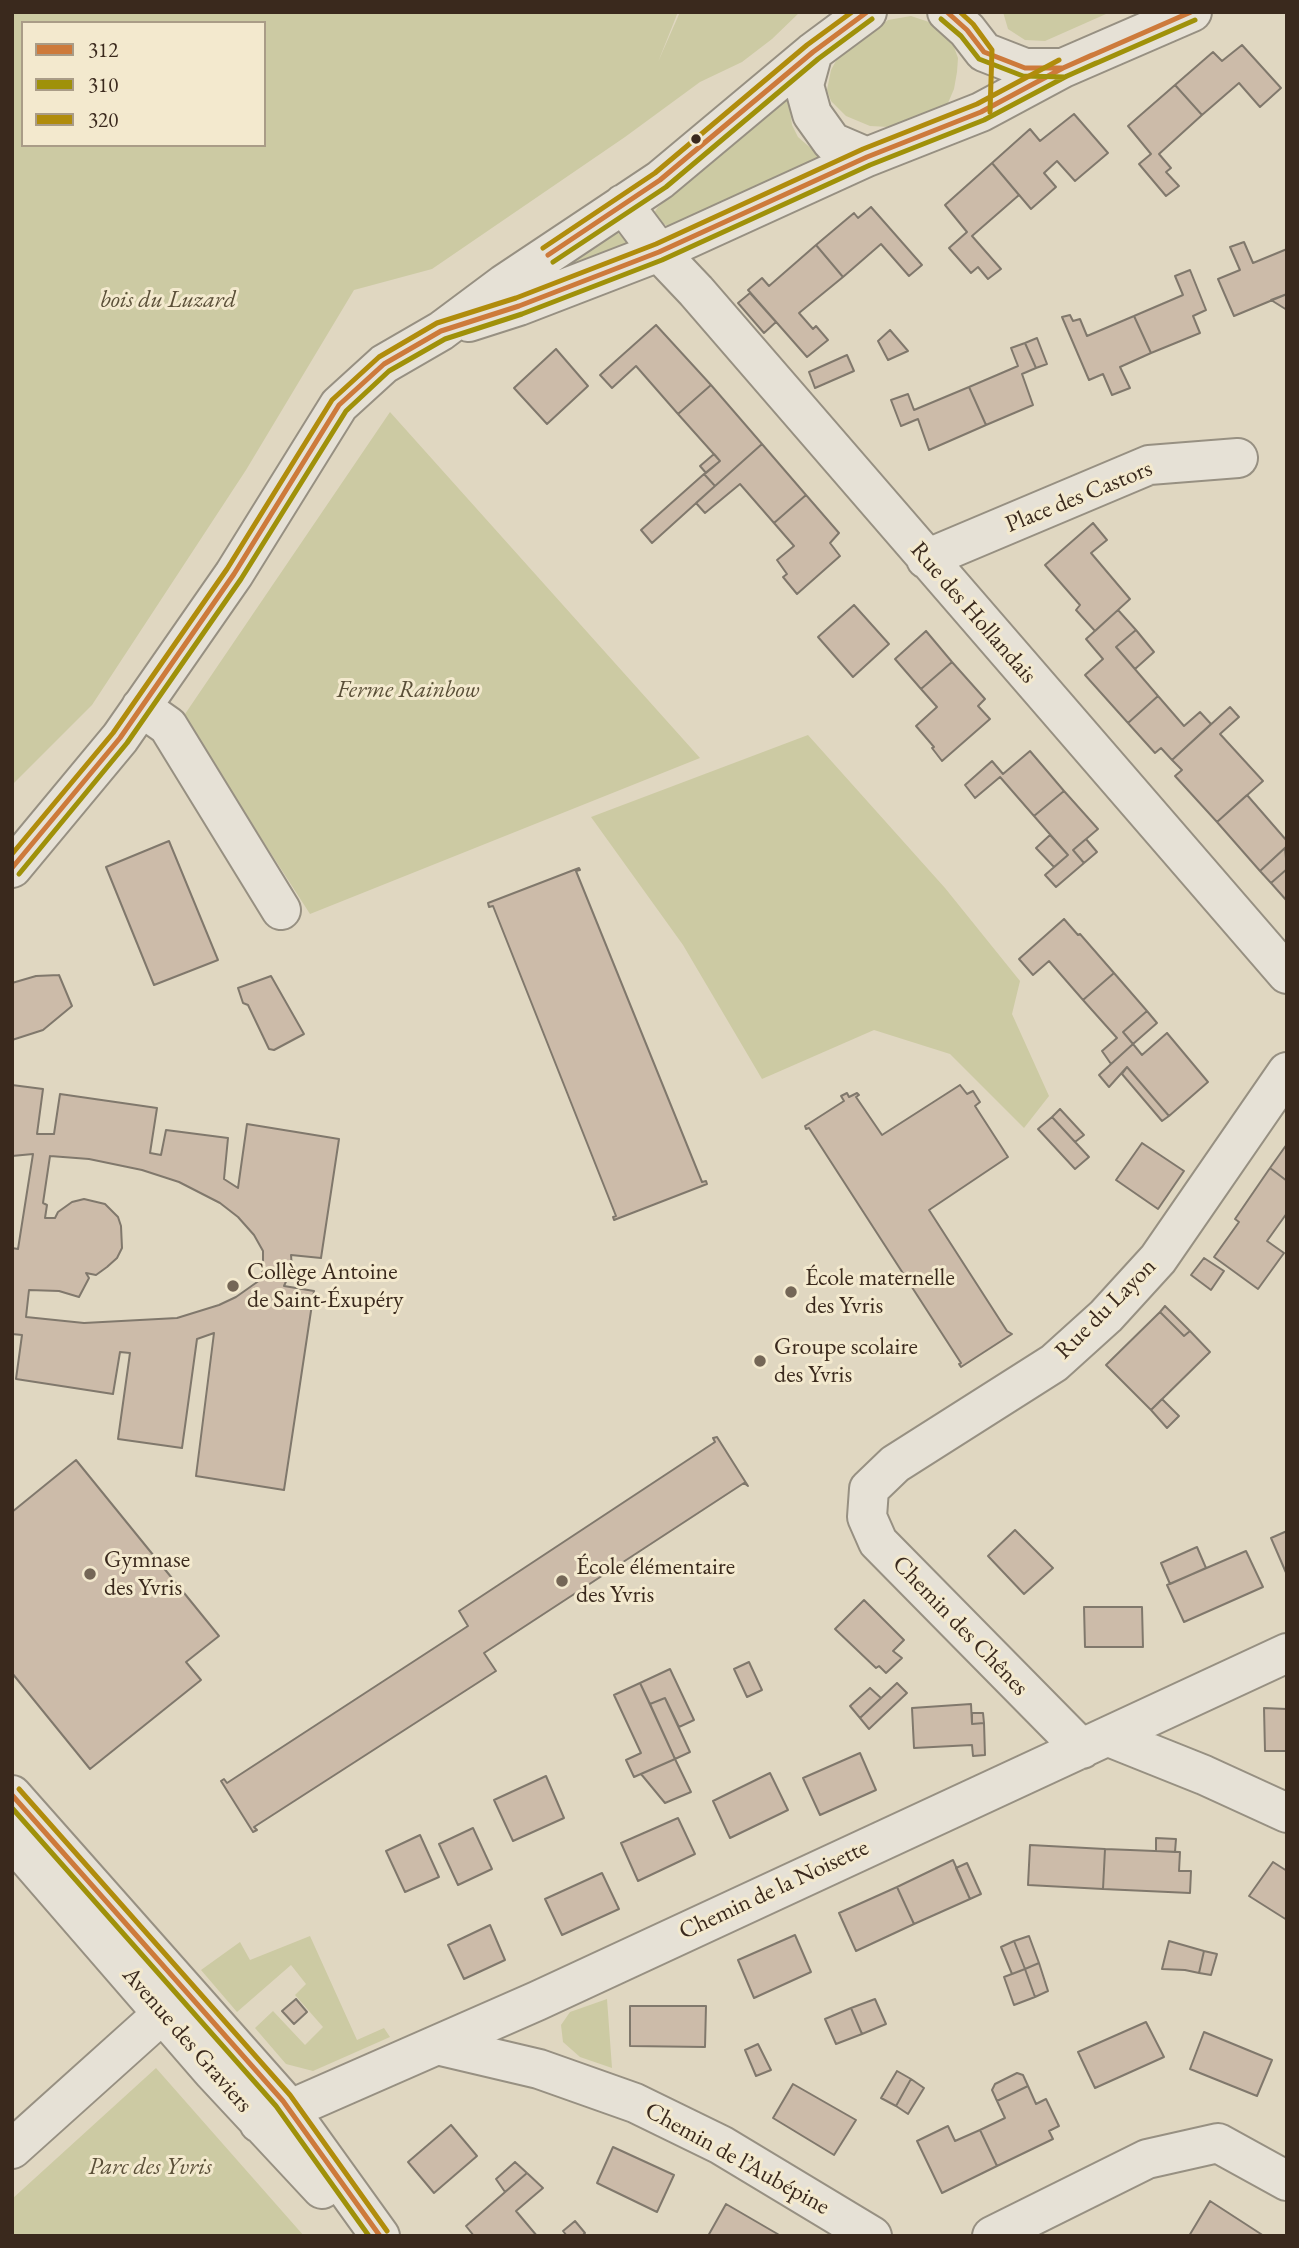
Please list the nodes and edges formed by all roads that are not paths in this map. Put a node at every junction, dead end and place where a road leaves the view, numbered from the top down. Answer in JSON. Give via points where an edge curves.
{"nodes":[{"id":1,"x":867,"y":12,"type":"edge"},
{"id":2,"x":1192,"y":12,"type":"edge"},
{"id":3,"x":966,"y":27,"type":"edge"},
{"id":4,"x":813,"y":52,"type":"junction"},
{"id":5,"x":1063,"y":68,"type":"junction"},
{"id":6,"x":981,"y":112,"type":"junction"},
{"id":7,"x":867,"y":157,"type":"junction"},
{"id":8,"x":623,"y":204,"type":"junction"},
{"id":9,"x":659,"y":252,"type":"junction"},
{"id":10,"x":441,"y":331,"type":"junction"},
{"id":11,"x":1238,"y":458,"type":"dead end"},
{"id":12,"x":926,"y":559,"type":"junction"},
{"id":13,"x":141,"y":707,"type":"junction"},
{"id":14,"x":12,"y":869,"type":"edge"},
{"id":15,"x":281,"y":909,"type":"dead end"},
{"id":16,"x":1287,"y":974,"type":"edge"},
{"id":17,"x":1287,"y":1072,"type":"edge"},
{"id":18,"x":869,"y":1489,"type":"joint"},
{"id":19,"x":1287,"y":1653,"type":"edge"},
{"id":20,"x":1095,"y":1743,"type":"junction"},
{"id":21,"x":12,"y":1795,"type":"edge"},
{"id":22,"x":1287,"y":1813,"type":"edge"},
{"id":23,"x":12,"y":1840,"type":"edge"},
{"id":24,"x":174,"y":2004,"type":"junction"},
{"id":25,"x":437,"y":2045,"type":"junction"},
{"id":26,"x":274,"y":2116,"type":"junction"},
{"id":27,"x":12,"y":2149,"type":"edge"},
{"id":28,"x":1287,"y":2181,"type":"edge"},
{"id":29,"x":367,"y":2236,"type":"edge"},
{"id":30,"x":380,"y":2236,"type":"edge"},
{"id":31,"x":872,"y":2236,"type":"edge"},
{"id":32,"x":992,"y":2236,"type":"edge"}],
"edges":[{"from":1,"to":4,"type":"street"},
{"from":2,"to":5,"type":"street"},
{"from":3,"to":5,"type":"street","via":[[1025,68]]},
{"from":3,"to":6,"type":"street"},
{"from":4,"to":7,"type":"street","via":[[804,85],[812,114],[832,142]]},
{"from":4,"to":8,"type":"street","via":[[660,180]]},
{"from":5,"to":6,"type":"street"},
{"from":6,"to":7,"type":"street"},
{"from":7,"to":9,"type":"street"},
{"from":8,"to":9,"type":"street","name":"Rue des Hollandais"},
{"from":8,"to":10,"type":"street"},
{"from":9,"to":10,"type":"street"},
{"from":9,"to":12,"type":"street","name":"Rue des Hollandais"},
{"from":10,"to":13,"type":"street","via":[[384,364],[340,405],[234,574]]},
{"from":11,"to":12,"type":"street","name":"Place des Castors","via":[[1149,465]]},
{"from":12,"to":16,"type":"street","name":"Rue des Hollandais"},
{"from":13,"to":14,"type":"street"},
{"from":13,"to":15,"type":"street","via":[[168,726]]},
{"from":17,"to":18,"type":"street","name":"Rue du Layon","via":[[1158,1259],[1106,1316],[1054,1363],[895,1464]]},
{"from":18,"to":20,"type":"street","name":"Chemin des Chênes","via":[[867,1517],[878,1542]]},
{"from":19,"to":20,"type":"street","name":"Chemin de la Noisette"},
{"from":20,"to":22,"type":"street","name":"Chemin des Chênes","via":[[1204,1775]]},
{"from":20,"to":25,"type":"street","name":"Chemin de la Noisette"},
{"from":21,"to":24,"type":"street","name":"Avenue des Graviers"},
{"from":23,"to":24,"type":"street","name":"Avenue des Graviers"},
{"from":24,"to":26,"type":"street","name":"Avenue des Graviers"},
{"from":24,"to":27,"type":"street"},
{"from":25,"to":26,"type":"street","name":"Chemin de la Noisette"},
{"from":25,"to":31,"type":"street","name":"Chemin de l’Aubépine","via":[[539,2069],[635,2103],[721,2146]]},
{"from":26,"to":29,"type":"street","name":"Avenue des Graviers"},
{"from":26,"to":30,"type":"street","name":"Avenue des Graviers"},
{"from":28,"to":32,"type":"street","via":[[1218,2143],[1147,2159]]}]}
